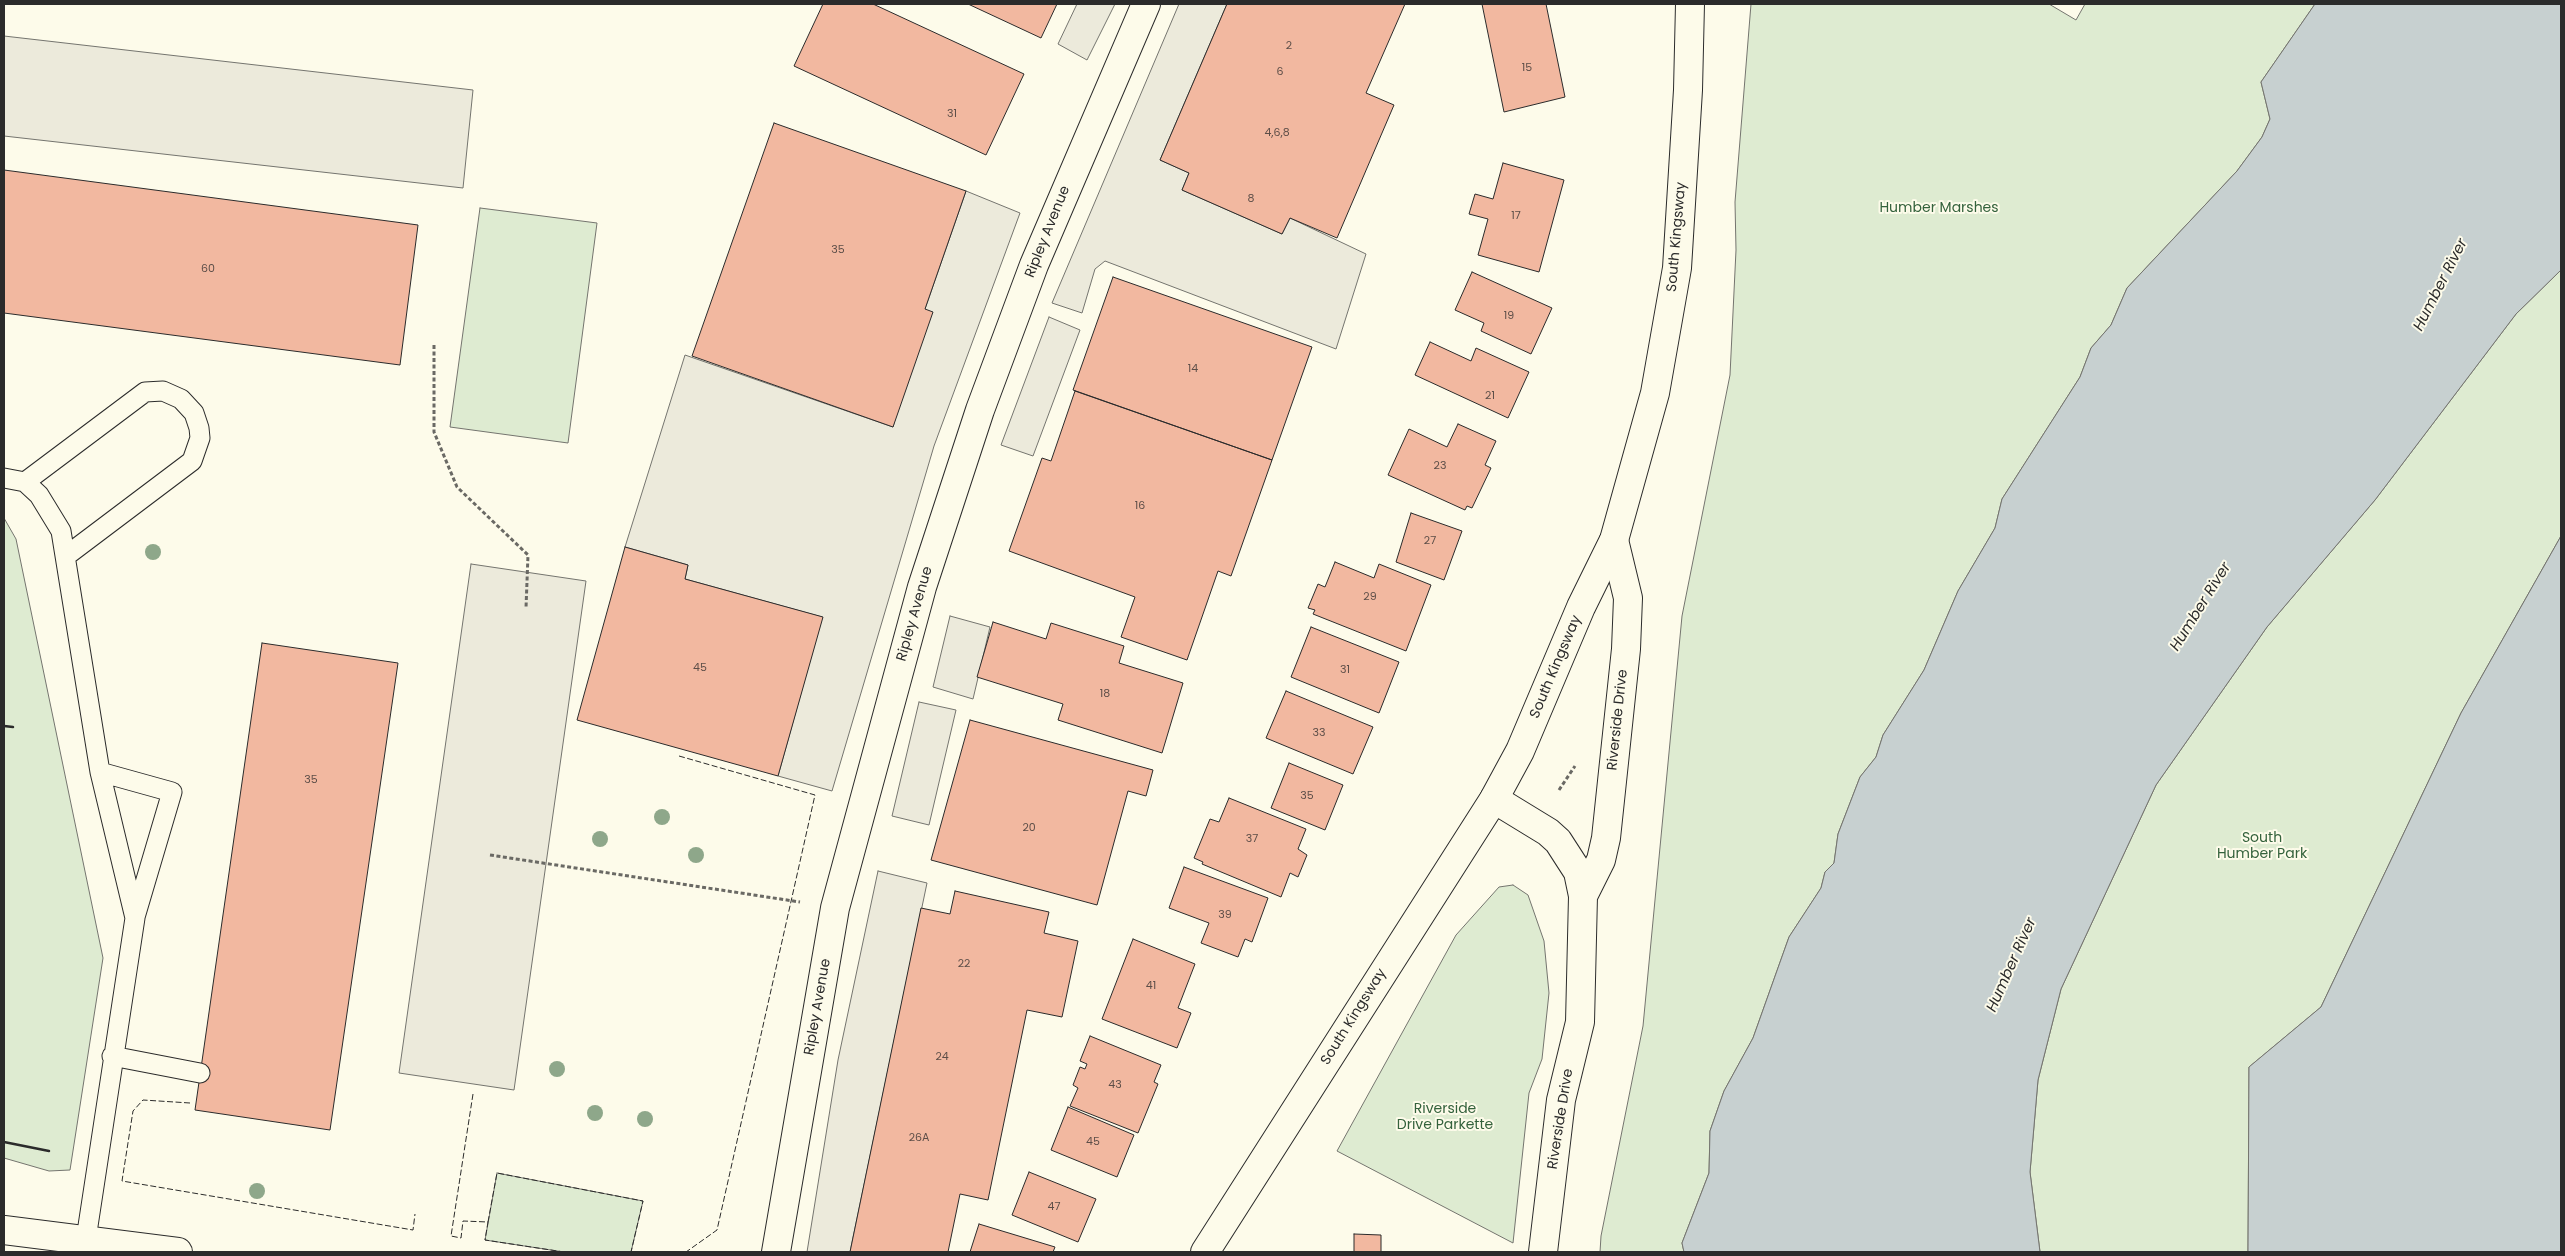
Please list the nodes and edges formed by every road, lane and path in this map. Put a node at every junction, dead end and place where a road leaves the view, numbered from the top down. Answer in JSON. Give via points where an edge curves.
{"nodes":[{"id":1,"x":1146,"y":4,"type":"edge"},
{"id":2,"x":1690,"y":4,"type":"edge"},
{"id":3,"x":434,"y":345,"type":"dead end"},
{"id":4,"x":4,"y":478,"type":"edge"},
{"id":5,"x":26,"y":482,"type":"junction"},
{"id":6,"x":1614,"y":540,"type":"junction"},
{"id":7,"x":66,"y":556,"type":"junction"},
{"id":8,"x":526,"y":608,"type":"dead end"},
{"id":9,"x":1581,"y":758,"type":"dead end"},
{"id":10,"x":100,"y":772,"type":"junction"},
{"id":11,"x":1558,"y":790,"type":"dead end"},
{"id":12,"x":1494,"y":799,"type":"junction"},
{"id":13,"x":490,"y":855,"type":"dead end"},
{"id":14,"x":1583,"y":896,"type":"junction"},
{"id":15,"x":780,"y":899,"type":"dead end"},
{"id":16,"x":135,"y":918,"type":"junction"},
{"id":17,"x":112,"y":1056,"type":"junction"},
{"id":18,"x":200,"y":1073,"type":"dead end"},
{"id":19,"x":4,"y":1230,"type":"edge"},
{"id":20,"x":86,"y":1239,"type":"junction"},
{"id":21,"x":178,"y":1252,"type":"edge"},
{"id":22,"x":776,"y":1252,"type":"edge"},
{"id":23,"x":1205,"y":1252,"type":"edge"},
{"id":24,"x":1543,"y":1252,"type":"edge"}],
"edges":[{"from":1,"to":22,"type":"street","name":"Ripley Avenue","via":[[1034,265],[980,410],[922,587],[835,908]]},
{"from":2,"to":6,"type":"street","name":"South Kingsway","via":[[1677,268],[1655,393]]},
{"from":3,"to":8,"type":"path","via":[[434,432],[457,487],[528,555]]},
{"from":4,"to":5,"type":"lane"},
{"from":5,"to":7,"type":"lane","via":[[39,495],[61,531]]},
{"from":5,"to":7,"type":"lane","via":[[145,392],[158,391],[181,399],[194,414],[200,438],[192,461]]},
{"from":6,"to":12,"type":"street","name":"South Kingsway","via":[[1581,607],[1520,751]]},
{"from":6,"to":14,"type":"street","name":"Riverside Drive","via":[[1628,598],[1626,649],[1606,838],[1601,860]]},
{"from":7,"to":10,"type":"lane"},
{"from":9,"to":11,"type":"path"},
{"from":10,"to":16,"type":"lane"},
{"from":10,"to":16,"type":"lane","via":[[172,792]]},
{"from":12,"to":14,"type":"street","name":"Riverside Drive","via":[[1558,840],[1578,872]]},
{"from":12,"to":23,"type":"street","name":"South Kingsway"},
{"from":13,"to":15,"type":"path"},
{"from":14,"to":24,"type":"street","name":"Riverside Drive","via":[[1580,1022],[1562,1100]]},
{"from":16,"to":17,"type":"lane"},
{"from":17,"to":18,"type":"lane"},
{"from":17,"to":20,"type":"lane"},
{"from":19,"to":20,"type":"street"},
{"from":20,"to":21,"type":"street"}]}
